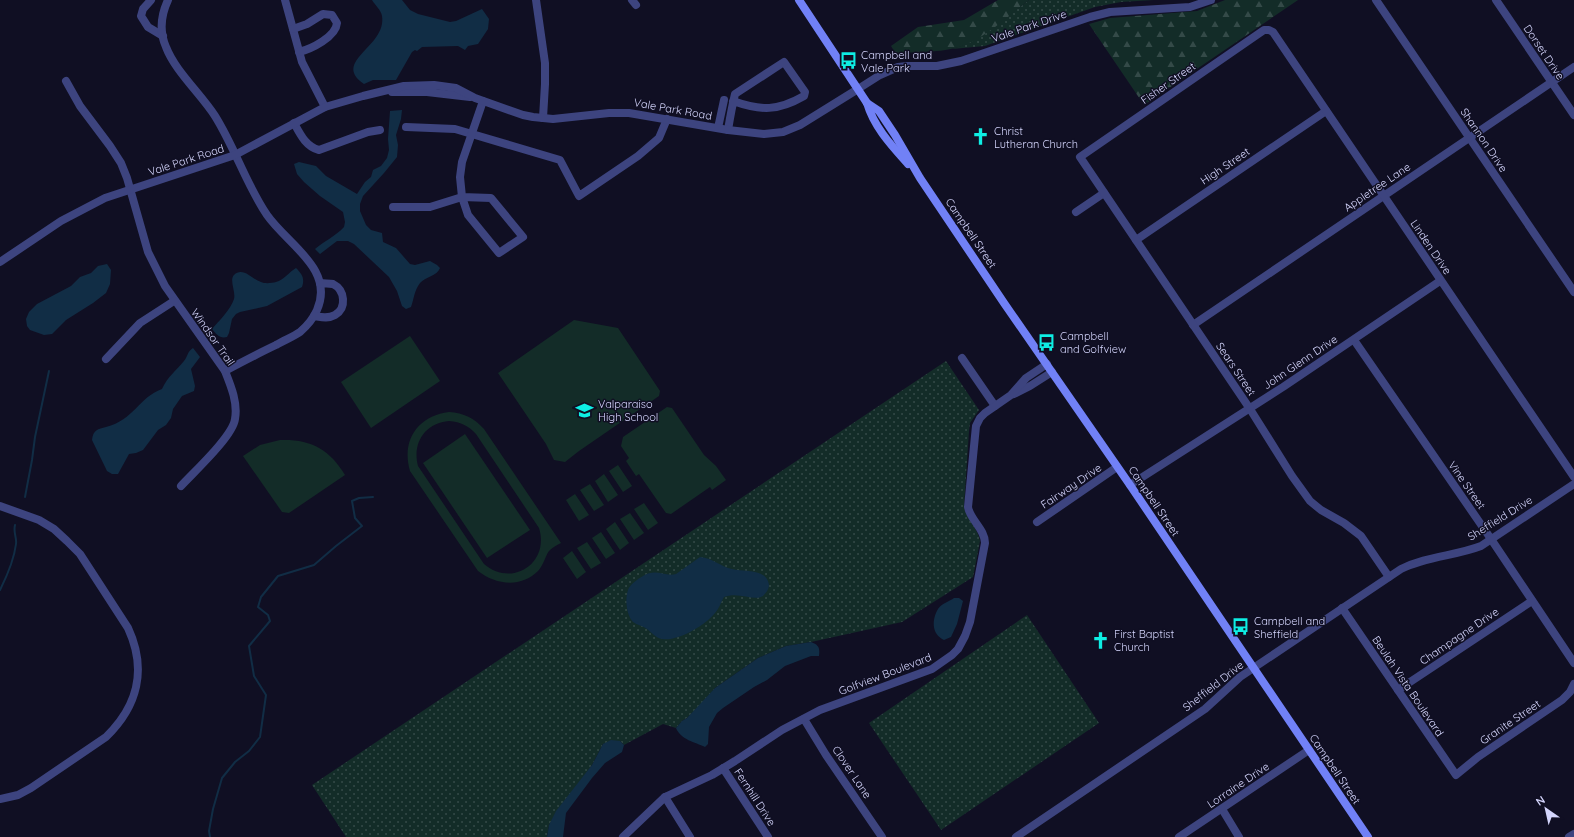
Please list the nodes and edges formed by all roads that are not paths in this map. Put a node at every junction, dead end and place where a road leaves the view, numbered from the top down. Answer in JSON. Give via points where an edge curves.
{"nodes":[{"id":1,"x":151,"y":0,"type":"edge"},
{"id":2,"x":168,"y":0,"type":"edge"},
{"id":3,"x":285,"y":0,"type":"edge"},
{"id":4,"x":536,"y":0,"type":"edge"},
{"id":5,"x":799,"y":0,"type":"edge"},
{"id":6,"x":1211,"y":0,"type":"edge"},
{"id":7,"x":1376,"y":0,"type":"edge"},
{"id":8,"x":1496,"y":0,"type":"edge"},
{"id":9,"x":293,"y":29,"type":"junction"},
{"id":10,"x":1269,"y":30,"type":"joint"},
{"id":11,"x":163,"y":36,"type":"junction"},
{"id":12,"x":299,"y":52,"type":"junction"},
{"id":13,"x":1574,"y":67,"type":"edge"},
{"id":14,"x":66,"y":81,"type":"dead end"},
{"id":15,"x":1552,"y":82,"type":"junction"},
{"id":16,"x":858,"y":89,"type":"junction"},
{"id":17,"x":479,"y":99,"type":"junction"},
{"id":18,"x":724,"y":100,"type":"dead end"},
{"id":19,"x":733,"y":101,"type":"junction"},
{"id":20,"x":325,"y":107,"type":"junction"},
{"id":21,"x":1326,"y":111,"type":"junction"},
{"id":22,"x":1574,"y":116,"type":"edge"},
{"id":23,"x":543,"y":118,"type":"junction"},
{"id":24,"x":667,"y":119,"type":"junction"},
{"id":25,"x":294,"y":123,"type":"junction"},
{"id":26,"x":406,"y":127,"type":"dead end"},
{"id":27,"x":718,"y":128,"type":"junction"},
{"id":28,"x":380,"y":130,"type":"dead end"},
{"id":29,"x":728,"y":130,"type":"junction"},
{"id":30,"x":471,"y":134,"type":"junction"},
{"id":31,"x":1469,"y":139,"type":"junction"},
{"id":32,"x":235,"y":155,"type":"junction"},
{"id":33,"x":1080,"y":157,"type":"joint"},
{"id":34,"x":130,"y":190,"type":"junction"},
{"id":35,"x":1104,"y":193,"type":"junction"},
{"id":36,"x":1384,"y":196,"type":"junction"},
{"id":37,"x":462,"y":197,"type":"junction"},
{"id":38,"x":393,"y":206,"type":"dead end"},
{"id":39,"x":1076,"y":212,"type":"dead end"},
{"id":40,"x":1136,"y":240,"type":"junction"},
{"id":41,"x":0,"y":262,"type":"edge"},
{"id":42,"x":1440,"y":281,"type":"junction"},
{"id":43,"x":320,"y":283,"type":"junction"},
{"id":44,"x":1574,"y":292,"type":"edge"},
{"id":45,"x":174,"y":301,"type":"junction"},
{"id":46,"x":314,"y":316,"type":"junction"},
{"id":47,"x":1193,"y":325,"type":"junction"},
{"id":48,"x":1354,"y":340,"type":"junction"},
{"id":49,"x":962,"y":358,"type":"dead end"},
{"id":50,"x":106,"y":359,"type":"dead end"},
{"id":51,"x":1047,"y":364,"type":"junction"},
{"id":52,"x":225,"y":371,"type":"junction"},
{"id":53,"x":1052,"y":372,"type":"junction"},
{"id":54,"x":1011,"y":395,"type":"junction"},
{"id":55,"x":995,"y":406,"type":"junction"},
{"id":56,"x":1250,"y":409,"type":"junction"},
{"id":57,"x":1117,"y":467,"type":"junction"},
{"id":58,"x":1574,"y":477,"type":"edge"},
{"id":59,"x":1574,"y":484,"type":"edge"},
{"id":60,"x":1130,"y":485,"type":"junction"},
{"id":61,"x":181,"y":486,"type":"dead end"},
{"id":62,"x":0,"y":506,"type":"edge"},
{"id":63,"x":1037,"y":522,"type":"dead end"},
{"id":64,"x":1491,"y":539,"type":"junction"},
{"id":65,"x":1389,"y":577,"type":"junction"},
{"id":66,"x":1532,"y":601,"type":"junction"},
{"id":67,"x":1342,"y":608,"type":"junction"},
{"id":68,"x":1574,"y":663,"type":"edge"},
{"id":69,"x":1254,"y":668,"type":"junction"},
{"id":70,"x":1574,"y":684,"type":"edge"},
{"id":71,"x":1398,"y":690,"type":"junction"},
{"id":72,"x":804,"y":719,"type":"junction"},
{"id":73,"x":1309,"y":750,"type":"junction"},
{"id":74,"x":724,"y":768,"type":"junction"},
{"id":75,"x":1456,"y":775,"type":"joint"},
{"id":76,"x":665,"y":796,"type":"junction"},
{"id":77,"x":0,"y":800,"type":"edge"},
{"id":78,"x":1222,"y":809,"type":"junction"},
{"id":79,"x":1574,"y":834,"type":"edge"},
{"id":80,"x":622,"y":837,"type":"edge"},
{"id":81,"x":690,"y":837,"type":"edge"},
{"id":82,"x":768,"y":837,"type":"edge"},
{"id":83,"x":882,"y":837,"type":"edge"},
{"id":84,"x":1016,"y":837,"type":"edge"},
{"id":85,"x":1179,"y":837,"type":"edge"},
{"id":86,"x":1239,"y":837,"type":"edge"},
{"id":87,"x":1368,"y":837,"type":"edge"},
{"id":88,"x":1569,"y":837,"type":"edge"}],
"edges":[{"from":1,"to":11,"type":"street","via":[[143,9],[142,16],[148,27]]},
{"from":2,"to":11,"type":"street","via":[[162,19]]},
{"from":3,"to":9,"type":"street"},
{"from":4,"to":23,"type":"street","via":[[545,63]]},
{"from":5,"to":16,"type":"main road","name":"Campbell Street"},
{"from":6,"to":16,"type":"street","name":"Vale Park Drive","via":[[1190,7],[1110,12],[1090,17],[960,61],[936,66],[898,67]]},
{"from":7,"to":31,"type":"street","name":"Shannon Drive"},
{"from":8,"to":15,"type":"street","name":"Dorset Drive"},
{"from":9,"to":12,"type":"street"},
{"from":9,"to":12,"type":"street","via":[[323,14],[332,15],[338,23],[332,34],[314,47]]},
{"from":10,"to":21,"type":"street","name":"Linden Drive","via":[[1273,32]]},
{"from":10,"to":33,"type":"street","name":"Fisher Street","via":[[1264,30]]},
{"from":11,"to":32,"type":"street","via":[[169,54],[215,116]]},
{"from":12,"to":20,"type":"street"},
{"from":13,"to":15,"type":"street","name":"Appletree Lane"},
{"from":14,"to":34,"type":"street","name":"Windsor Trail","via":[[80,106],[121,163]]},
{"from":15,"to":22,"type":"street","name":"Dorset Drive"},
{"from":15,"to":31,"type":"street","name":"Appletree Lane"},
{"from":16,"to":29,"type":"street","name":"Vale Park Road","via":[[789,130],[764,134]]},
{"from":16,"to":51,"type":"main road","name":"Campbell Street","via":[[867,103],[871,116],[887,140],[920,178]]},
{"from":17,"to":20,"type":"street","name":"Vale Park Road","via":[[427,92],[385,91]]},
{"from":17,"to":23,"type":"street","name":"Vale Park Road","via":[[523,115]]},
{"from":17,"to":30,"type":"street"},
{"from":18,"to":27,"type":"street"},
{"from":19,"to":19,"type":"street","via":[[735,94],[784,62],[805,92],[804,96],[793,103],[777,108],[757,108]]},
{"from":19,"to":29,"type":"street"},
{"from":20,"to":25,"type":"street","name":"Vale Park Road"},
{"from":21,"to":36,"type":"street","name":"Linden Drive"},
{"from":21,"to":40,"type":"street","name":"High Street"},
{"from":23,"to":24,"type":"street","name":"Vale Park Road","via":[[619,112]]},
{"from":24,"to":27,"type":"street","name":"Vale Park Road"},
{"from":24,"to":30,"type":"street","via":[[660,138],[579,196],[560,160]]},
{"from":25,"to":28,"type":"street","via":[[305,142],[319,150]]},
{"from":25,"to":32,"type":"street","name":"Vale Park Road"},
{"from":26,"to":30,"type":"street","via":[[455,129]]},
{"from":27,"to":29,"type":"street","name":"Vale Park Road"},
{"from":30,"to":37,"type":"street","via":[[461,169]]},
{"from":31,"to":36,"type":"street","name":"Appletree Lane"},
{"from":31,"to":44,"type":"street","name":"Shannon Drive"},
{"from":32,"to":34,"type":"street","name":"Vale Park Road"},
{"from":32,"to":43,"type":"street","via":[[256,198],[281,233],[312,265]]},
{"from":33,"to":35,"type":"street","name":"Sears Street"},
{"from":34,"to":41,"type":"street","name":"Vale Park Road","via":[[106,198],[61,221]]},
{"from":34,"to":45,"type":"street","name":"Windsor Trail","via":[[148,252]]},
{"from":35,"to":39,"type":"street"},
{"from":35,"to":40,"type":"street","name":"Sears Street"},
{"from":36,"to":42,"type":"street","name":"Linden Drive"},
{"from":36,"to":47,"type":"street","name":"Appletree Lane"},
{"from":37,"to":37,"type":"street","via":[[491,198],[523,237],[499,253],[468,215]]},
{"from":37,"to":38,"type":"street","via":[[430,207]]},
{"from":40,"to":47,"type":"street","name":"Sears Street"},
{"from":42,"to":48,"type":"street","name":"John Glenn Drive"},
{"from":42,"to":58,"type":"street","name":"Linden Drive"},
{"from":43,"to":46,"type":"street","via":[[320,300]]},
{"from":43,"to":46,"type":"street","via":[[333,284],[340,290],[343,304],[336,315],[328,318]]},
{"from":45,"to":50,"type":"street","via":[[140,323]]},
{"from":45,"to":52,"type":"street","name":"Windsor Trail"},
{"from":46,"to":52,"type":"street","via":[[300,332]]},
{"from":47,"to":56,"type":"street","name":"Sears Street"},
{"from":48,"to":56,"type":"street","name":"John Glenn Drive"},
{"from":48,"to":64,"type":"street","name":"Vine Street"},
{"from":49,"to":55,"type":"street"},
{"from":51,"to":53,"type":"main road","name":"Campbell Street"},
{"from":51,"to":54,"type":"street","name":"Golfview Boulevard","via":[[1026,378]]},
{"from":52,"to":61,"type":"street","name":"Windsor Trail","via":[[235,401],[235,420],[227,436]]},
{"from":53,"to":54,"type":"street"},
{"from":53,"to":57,"type":"main road","name":"Campbell Street"},
{"from":54,"to":55,"type":"street","name":"Golfview Boulevard"},
{"from":55,"to":72,"type":"street","name":"Golfview Boulevard","via":[[980,418],[976,426],[968,507],[985,543],[970,622],[962,643],[947,660],[932,669],[826,708]]},
{"from":56,"to":60,"type":"street","name":"John Glenn Drive"},
{"from":56,"to":65,"type":"street","name":"Sears Street","via":[[1310,501],[1361,536]]},
{"from":57,"to":60,"type":"main road","name":"Campbell Street"},
{"from":57,"to":63,"type":"street","name":"Fairway Drive"},
{"from":59,"to":64,"type":"street","name":"Sheffield Drive"},
{"from":60,"to":69,"type":"main road","name":"Campbell Street"},
{"from":62,"to":77,"type":"street","via":[[39,520],[54,529],[80,554],[128,628],[134,640],[138,666],[133,699],[117,727],[31,788]]},
{"from":64,"to":65,"type":"street","name":"Sheffield Drive","via":[[1469,551],[1414,563]]},
{"from":64,"to":66,"type":"street","name":"Vine Street"},
{"from":65,"to":67,"type":"street","name":"Sheffield Drive"},
{"from":66,"to":68,"type":"street","name":"Vine Street"},
{"from":66,"to":71,"type":"street","name":"Champagne Drive"},
{"from":67,"to":69,"type":"street","name":"Sheffield Drive"},
{"from":67,"to":71,"type":"street","name":"Beulah Vista Boulevard"},
{"from":69,"to":73,"type":"main road","name":"Campbell Street"},
{"from":69,"to":84,"type":"street","name":"Sheffield Drive","via":[[1229,685],[1205,709]]},
{"from":70,"to":75,"type":"street","name":"Granite Street","via":[[1562,700]]},
{"from":71,"to":75,"type":"street","name":"Beulah Vista Boulevard"},
{"from":72,"to":74,"type":"street","name":"Golfview Boulevard","via":[[782,730]]},
{"from":72,"to":83,"type":"street","name":"Clover Lane"},
{"from":73,"to":78,"type":"street","name":"Lorraine Drive"},
{"from":73,"to":87,"type":"main road","name":"Campbell Street"},
{"from":74,"to":76,"type":"street","name":"Golfview Boulevard"},
{"from":74,"to":82,"type":"street","name":"Fernhill Drive"},
{"from":76,"to":80,"type":"street","name":"Golfview Boulevard"},
{"from":76,"to":81,"type":"street"},
{"from":78,"to":85,"type":"street","name":"Lorraine Drive"},
{"from":78,"to":86,"type":"street"},
{"from":79,"to":88,"type":"street"}]}
